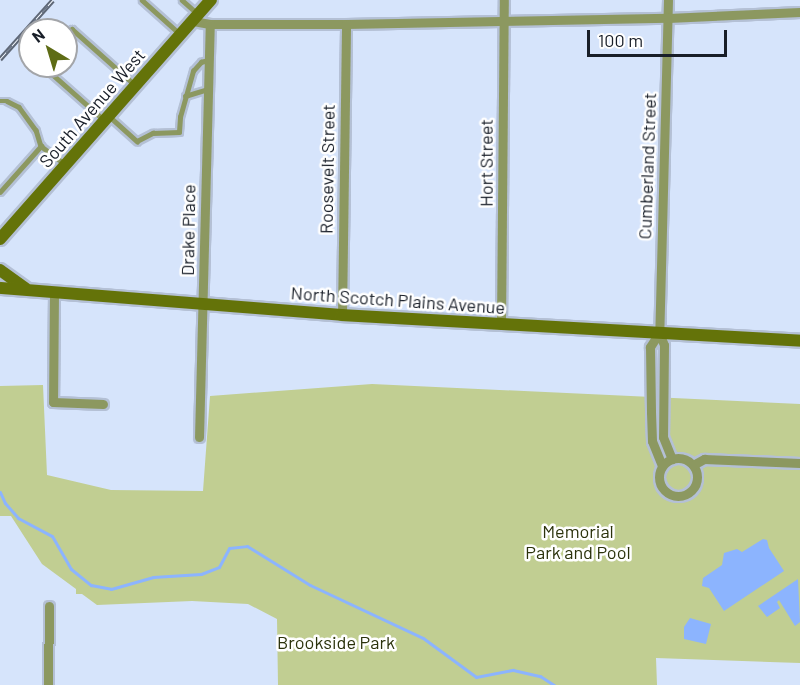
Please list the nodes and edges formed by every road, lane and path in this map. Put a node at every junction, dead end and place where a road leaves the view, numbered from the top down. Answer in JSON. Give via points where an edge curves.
{"nodes":[{"id":1,"x":142,"y":0,"type":"edge"},
{"id":2,"x":182,"y":0,"type":"edge"},
{"id":3,"x":211,"y":0,"type":"edge"},
{"id":4,"x":504,"y":0,"type":"edge"},
{"id":5,"x":668,"y":0,"type":"edge"},
{"id":6,"x":800,"y":12,"type":"edge"},
{"id":7,"x":196,"y":18,"type":"junction"},
{"id":8,"x":668,"y":18,"type":"junction"},
{"id":9,"x":504,"y":21,"type":"junction"},
{"id":10,"x":210,"y":24,"type":"junction"},
{"id":11,"x":346,"y":24,"type":"junction"},
{"id":12,"x":78,"y":34,"type":"edge"},
{"id":13,"x":181,"y":34,"type":"junction"},
{"id":14,"x":208,"y":60,"type":"junction"},
{"id":15,"x":58,"y":78,"type":"edge"},
{"id":16,"x":136,"y":86,"type":"junction"},
{"id":17,"x":208,"y":89,"type":"junction"},
{"id":18,"x":185,"y":96,"type":"junction"},
{"id":19,"x":0,"y":101,"type":"edge"},
{"id":20,"x":107,"y":118,"type":"junction"},
{"id":21,"x":41,"y":146,"type":"junction"},
{"id":22,"x":66,"y":165,"type":"junction"},
{"id":23,"x":0,"y":192,"type":"edge"},
{"id":24,"x":0,"y":239,"type":"edge"},
{"id":25,"x":0,"y":270,"type":"edge"},
{"id":26,"x":0,"y":288,"type":"edge"},
{"id":27,"x":31,"y":291,"type":"junction"},
{"id":28,"x":54,"y":293,"type":"junction"},
{"id":29,"x":203,"y":305,"type":"junction"},
{"id":30,"x":342,"y":315,"type":"junction"},
{"id":31,"x":501,"y":325,"type":"junction"},
{"id":32,"x":659,"y":333,"type":"junction"},
{"id":33,"x":800,"y":341,"type":"edge"},
{"id":34,"x":103,"y":404,"type":"dead end"},
{"id":35,"x":199,"y":437,"type":"dead end"},
{"id":36,"x":672,"y":459,"type":"junction"},
{"id":37,"x":800,"y":463,"type":"edge"},
{"id":38,"x":693,"y":465,"type":"junction"},
{"id":39,"x":662,"y":466,"type":"junction"},
{"id":40,"x":49,"y":606,"type":"dead end"},
{"id":41,"x":48,"y":685,"type":"edge"}],
"edges":[{"from":1,"to":13,"type":"lane"},
{"from":2,"to":7,"type":"lane"},
{"from":3,"to":7,"type":"street","name":"South Avenue West"},
{"from":4,"to":9,"type":"street","name":"Hort Street"},
{"from":5,"to":8,"type":"street","name":"Cumberland Street"},
{"from":6,"to":8,"type":"street"},
{"from":7,"to":10,"type":"street"},
{"from":7,"to":13,"type":"street","name":"South Avenue West"},
{"from":8,"to":9,"type":"street"},
{"from":8,"to":32,"type":"street","name":"Cumberland Street"},
{"from":9,"to":11,"type":"street"},
{"from":9,"to":31,"type":"street","name":"Hort Street"},
{"from":10,"to":11,"type":"street"},
{"from":10,"to":14,"type":"street","name":"Drake Place"},
{"from":11,"to":30,"type":"street","name":"Roosevelt Street"},
{"from":12,"to":16,"type":"lane"},
{"from":13,"to":16,"type":"street","name":"South Avenue West"},
{"from":14,"to":17,"type":"street","name":"Drake Place"},
{"from":14,"to":18,"type":"lane","via":[[193,71]]},
{"from":15,"to":20,"type":"lane"},
{"from":16,"to":20,"type":"street","name":"South Avenue West"},
{"from":17,"to":18,"type":"lane"},
{"from":17,"to":29,"type":"street","name":"Drake Place"},
{"from":18,"to":20,"type":"lane","via":[[179,132],[153,133],[137,141]]},
{"from":19,"to":21,"type":"lane","via":[[19,107],[36,130]]},
{"from":20,"to":22,"type":"street","name":"South Avenue West"},
{"from":21,"to":22,"type":"lane"},
{"from":21,"to":23,"type":"lane"},
{"from":22,"to":24,"type":"street","name":"South Avenue West"},
{"from":25,"to":27,"type":"street","name":"North Scotch Plains Avenue"},
{"from":26,"to":27,"type":"street"},
{"from":27,"to":28,"type":"street","name":"North Scotch Plains Avenue"},
{"from":28,"to":29,"type":"street","name":"North Scotch Plains Avenue"},
{"from":28,"to":34,"type":"street","via":[[54,402]]},
{"from":29,"to":30,"type":"street","name":"North Scotch Plains Avenue"},
{"from":29,"to":35,"type":"street","name":"Drake Place"},
{"from":30,"to":31,"type":"street","name":"North Scotch Plains Avenue"},
{"from":31,"to":32,"type":"street","name":"North Scotch Plains Avenue"},
{"from":32,"to":33,"type":"street","name":"North Scotch Plains Avenue"},
{"from":32,"to":36,"type":"street","name":"Cumberland Street","via":[[664,345],[663,437]]},
{"from":32,"to":39,"type":"street","name":"Cumberland Street","via":[[650,346],[651,412],[652,441]]},
{"from":36,"to":38,"type":"street","via":[[683,459]]},
{"from":36,"to":39,"type":"street"},
{"from":37,"to":38,"type":"street","via":[[704,459]]},
{"from":38,"to":39,"type":"street","via":[[697,476],[694,488],[678,497],[662,489],[658,477]]},
{"from":40,"to":41,"type":"street"}]}
